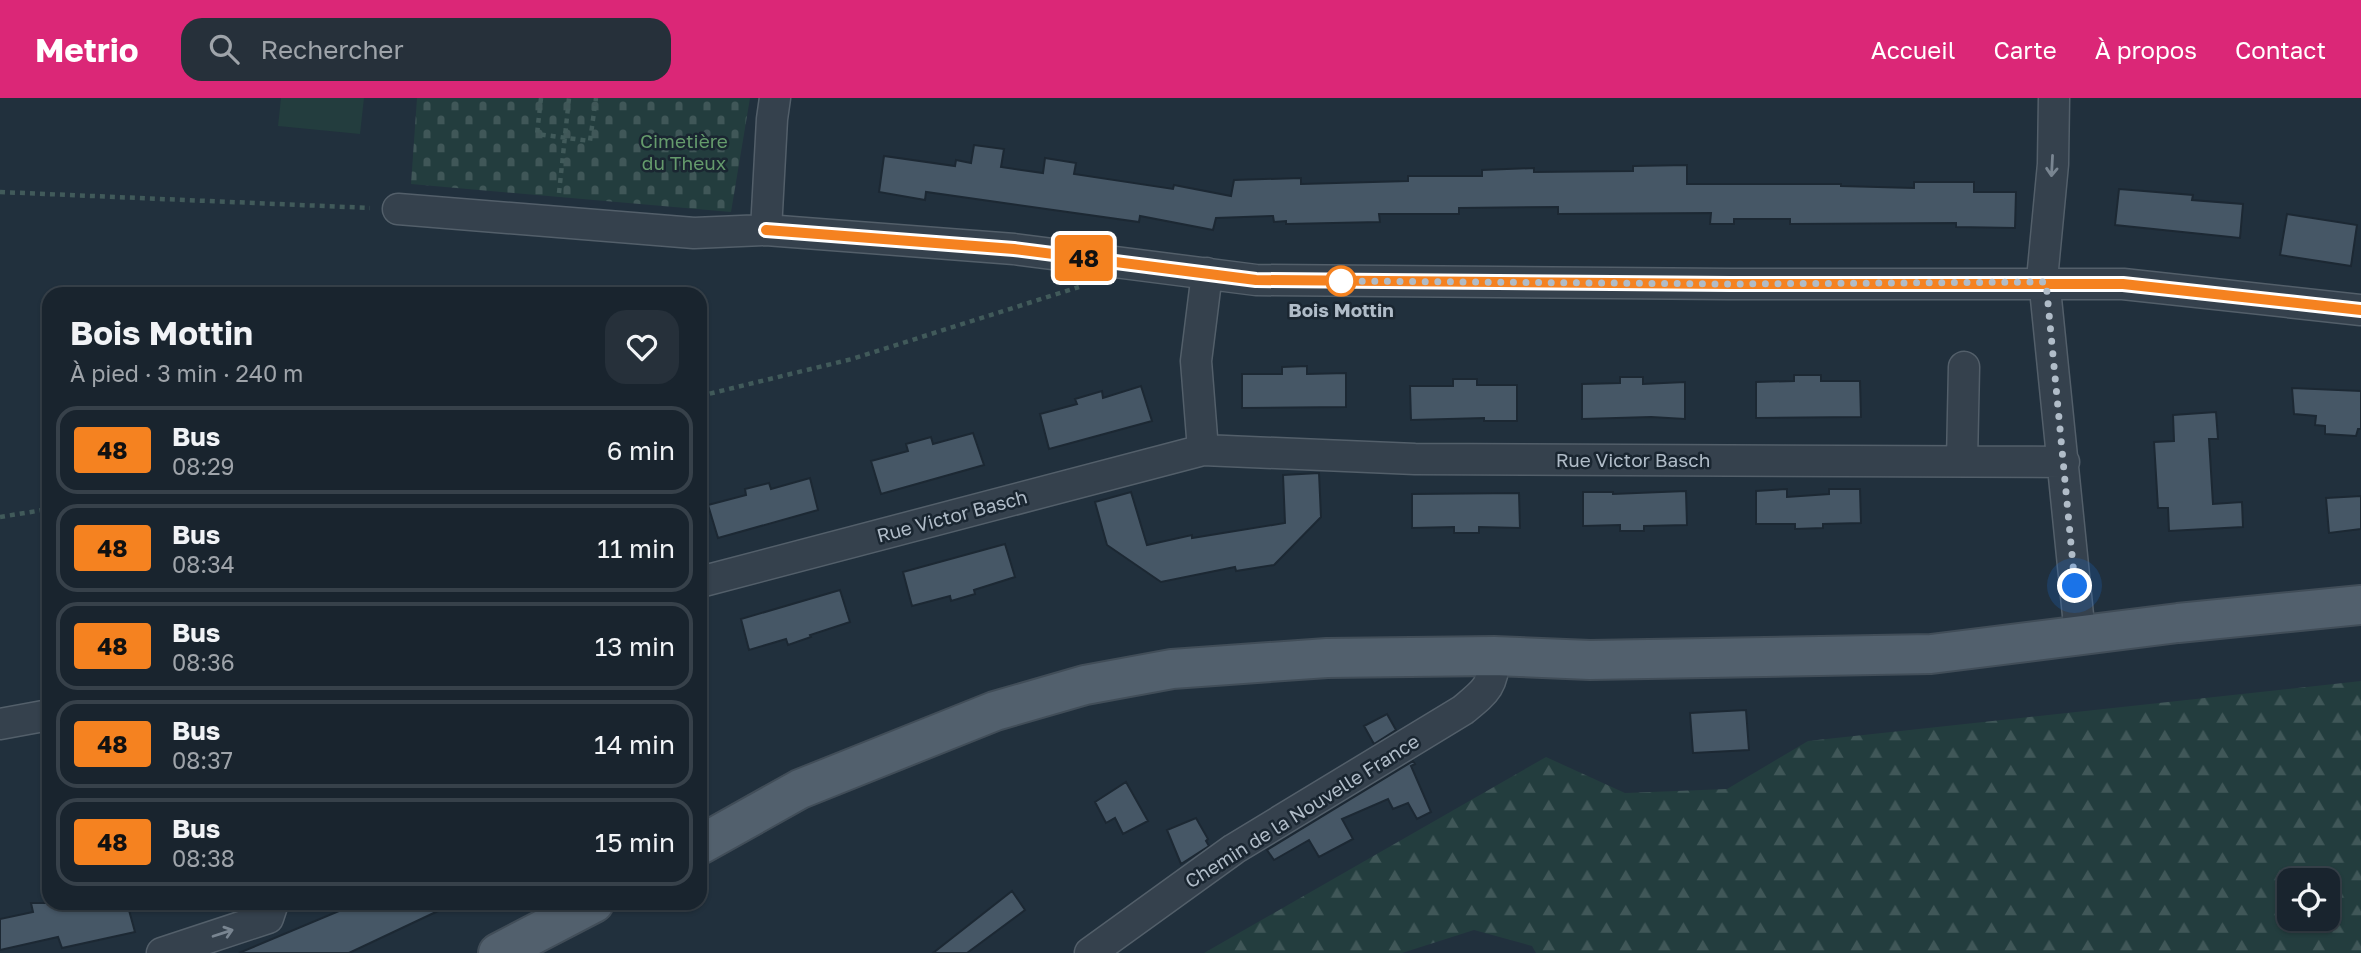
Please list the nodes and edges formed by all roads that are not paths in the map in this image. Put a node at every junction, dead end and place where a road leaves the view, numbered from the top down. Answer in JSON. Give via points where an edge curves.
{"nodes":[{"id":1,"x":775,"y":98,"type":"edge"},
{"id":2,"x":2054,"y":98,"type":"edge"},
{"id":3,"x":398,"y":209,"type":"road end"},
{"id":4,"x":766,"y":230,"type":"junction"},
{"id":5,"x":1207,"y":273,"type":"junction"},
{"id":6,"x":2046,"y":282,"type":"junction"},
{"id":7,"x":2361,"y":310,"type":"edge"},
{"id":8,"x":1964,"y":367,"type":"dead end"},
{"id":9,"x":1203,"y":450,"type":"junction"},
{"id":10,"x":1962,"y":461,"type":"junction"},
{"id":11,"x":2064,"y":462,"type":"junction"},
{"id":12,"x":707,"y":580,"type":"edge"},
{"id":13,"x":2361,"y":605,"type":"edge"},
{"id":14,"x":2080,"y":635,"type":"junction"},
{"id":15,"x":1494,"y":656,"type":"junction"},
{"id":16,"x":42,"y":716,"type":"edge"},
{"id":17,"x":0,"y":724,"type":"edge"},
{"id":18,"x":707,"y":841,"type":"edge"},
{"id":19,"x":271,"y":910,"type":"edge"},
{"id":20,"x":581,"y":910,"type":"edge"},
{"id":21,"x":162,"y":953,"type":"edge"},
{"id":22,"x":498,"y":953,"type":"edge"},
{"id":23,"x":1090,"y":953,"type":"edge"}],
"edges":[{"from":1,"to":4,"type":"street"},
{"from":2,"to":6,"type":"street","one_way":true,"via":[[2043,269]]},
{"from":3,"to":4,"type":"street","via":[[694,233]]},
{"from":4,"to":5,"type":"street","via":[[1014,249]]},
{"from":5,"to":6,"type":"street","via":[[1256,280]]},
{"from":5,"to":9,"type":"street","via":[[1196,361]]},
{"from":6,"to":7,"type":"street","via":[[2123,284]]},
{"from":6,"to":11,"type":"street"},
{"from":8,"to":10,"type":"street"},
{"from":9,"to":10,"type":"street","name":"Rue Victor Basch","via":[[1415,459]]},
{"from":9,"to":12,"type":"street","name":"Rue Victor Basch"},
{"from":10,"to":11,"type":"street","name":"Rue Victor Basch"},
{"from":11,"to":14,"type":"street"},
{"from":13,"to":14,"type":"main road"},
{"from":14,"to":15,"type":"main road","via":[[1931,654],[1590,660]]},
{"from":15,"to":18,"type":"main road","via":[[1301,660],[1172,669],[1085,685],[995,711],[800,789]]},
{"from":15,"to":23,"type":"street","name":"Chemin de la Nouvelle France","via":[[1494,674],[1485,692],[1463,710],[1234,849]]},
{"from":16,"to":17,"type":"street"},
{"from":21,"to":19,"type":"street","one_way":true,"via":[[268,918]]},
{"from":20,"to":22,"type":"main road"}]}
